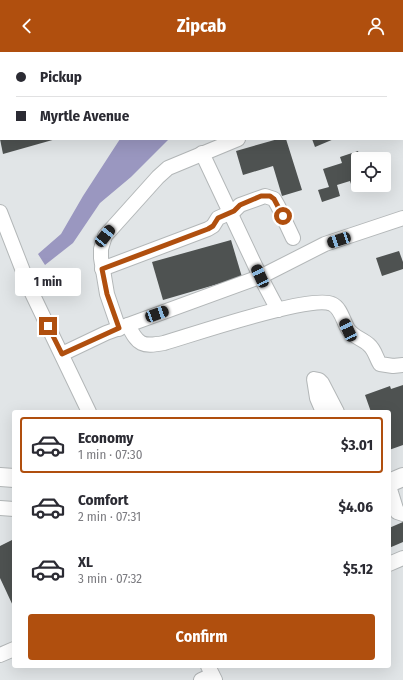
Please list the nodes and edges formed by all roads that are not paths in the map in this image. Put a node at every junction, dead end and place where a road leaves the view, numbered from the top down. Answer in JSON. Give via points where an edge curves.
{"nodes":[{"id":1,"x":235,"y":140,"type":"edge"},
{"id":2,"x":202,"y":153,"type":"junction"},
{"id":3,"x":0,"y":212,"type":"edge"},
{"id":4,"x":230,"y":213,"type":"junction"},
{"id":5,"x":403,"y":218,"type":"edge"},
{"id":6,"x":3,"y":228,"type":"edge"},
{"id":7,"x":293,"y":238,"type":"dead end"},
{"id":8,"x":102,"y":269,"type":"junction"},
{"id":9,"x":260,"y":276,"type":"junction"},
{"id":10,"x":278,"y":310,"type":"junction"},
{"id":11,"x":124,"y":327,"type":"junction"},
{"id":12,"x":62,"y":354,"type":"junction"},
{"id":13,"x":403,"y":365,"type":"edge"},
{"id":14,"x":88,"y":410,"type":"edge"},
{"id":15,"x":323,"y":410,"type":"edge"},
{"id":16,"x":336,"y":410,"type":"edge"},
{"id":17,"x":0,"y":476,"type":"edge"},
{"id":18,"x":403,"y":477,"type":"edge"},
{"id":19,"x":12,"y":478,"type":"edge"},
{"id":20,"x":391,"y":481,"type":"edge"},
{"id":21,"x":391,"y":494,"type":"edge"},
{"id":22,"x":0,"y":508,"type":"edge"},
{"id":23,"x":12,"y":508,"type":"edge"},
{"id":24,"x":396,"y":514,"type":"edge"},
{"id":25,"x":403,"y":558,"type":"edge"},
{"id":26,"x":391,"y":563,"type":"edge"},
{"id":27,"x":12,"y":650,"type":"edge"},
{"id":28,"x":0,"y":655,"type":"edge"}],
"edges":[{"from":1,"to":2,"type":"street"},
{"from":2,"to":4,"type":"street"},
{"from":2,"to":8,"type":"street","via":[[168,168],[114,225],[102,242]]},
{"from":3,"to":6,"type":"street"},
{"from":4,"to":7,"type":"street","via":[[240,205],[261,196],[270,196],[278,206]]},
{"from":4,"to":8,"type":"street","via":[[218,218],[208,229]]},
{"from":4,"to":9,"type":"street"},
{"from":5,"to":9,"type":"street","via":[[326,244]]},
{"from":6,"to":12,"type":"street"},
{"from":8,"to":11,"type":"street","via":[[107,294]]},
{"from":9,"to":10,"type":"street"},
{"from":9,"to":11,"type":"street"},
{"from":10,"to":11,"type":"street","via":[[153,345],[139,343]]},
{"from":10,"to":13,"type":"street","via":[[317,301],[332,303],[351,333],[370,346],[380,364]]},
{"from":11,"to":12,"type":"street"},
{"from":12,"to":14,"type":"street"},
{"from":15,"to":16,"type":"street","via":[[317,398],[314,379],[322,383]]},
{"from":17,"to":19,"type":"main road"},
{"from":18,"to":20,"type":"main road"},
{"from":21,"to":24,"type":"street"},
{"from":22,"to":23,"type":"street"},
{"from":25,"to":26,"type":"street"},
{"from":27,"to":28,"type":"street"}]}
